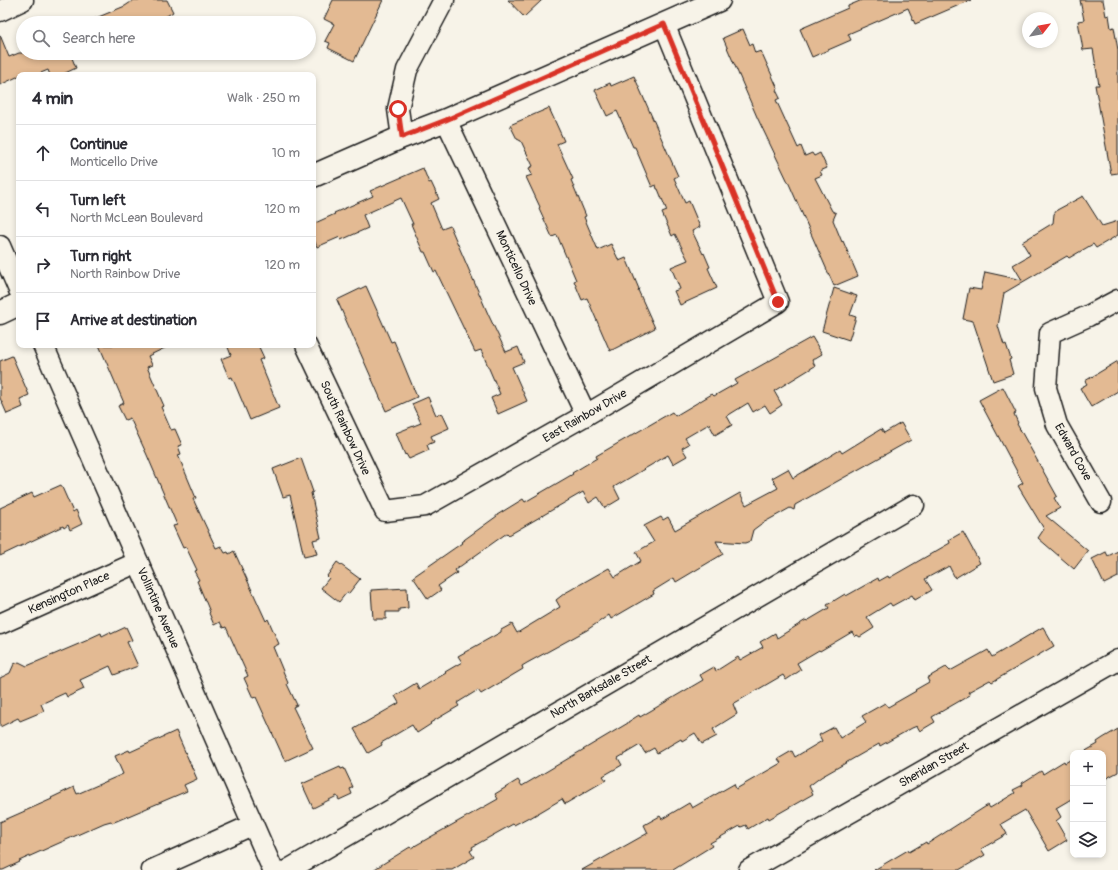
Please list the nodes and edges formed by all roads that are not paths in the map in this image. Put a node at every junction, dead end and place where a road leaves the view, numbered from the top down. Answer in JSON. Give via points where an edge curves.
{"nodes":[{"id":1,"x":23,"y":0,"type":"edge"},
{"id":2,"x":444,"y":0,"type":"edge"},
{"id":3,"x":719,"y":0,"type":"edge"},
{"id":4,"x":0,"y":11,"type":"edge"},
{"id":5,"x":664,"y":24,"type":"junction"},
{"id":6,"x":446,"y":120,"type":"junction"},
{"id":7,"x":402,"y":137,"type":"junction"},
{"id":8,"x":316,"y":175,"type":"edge"},
{"id":9,"x":0,"y":246,"type":"edge"},
{"id":10,"x":16,"y":283,"type":"edge"},
{"id":11,"x":1118,"y":300,"type":"edge"},
{"id":12,"x":16,"y":305,"type":"edge"},
{"id":13,"x":0,"y":313,"type":"edge"},
{"id":14,"x":44,"y":348,"type":"edge"},
{"id":15,"x":307,"y":348,"type":"edge"},
{"id":16,"x":586,"y":415,"type":"junction"},
{"id":17,"x":1101,"y":502,"type":"dead end"},
{"id":18,"x":914,"y":505,"type":"dead end"},
{"id":19,"x":384,"y":511,"type":"joint"},
{"id":20,"x":138,"y":562,"type":"junction"},
{"id":21,"x":0,"y":624,"type":"edge"},
{"id":22,"x":1118,"y":660,"type":"edge"},
{"id":23,"x":252,"y":825,"type":"junction"},
{"id":24,"x":152,"y":870,"type":"edge"},
{"id":25,"x":273,"y":870,"type":"edge"},
{"id":26,"x":288,"y":870,"type":"edge"},
{"id":27,"x":750,"y":870,"type":"edge"}],
"edges":[{"from":1,"to":4,"type":"street"},
{"from":2,"to":7,"type":"street","via":[[407,70],[398,109]]},
{"from":3,"to":5,"type":"main road"},
{"from":5,"to":6,"type":"main road"},
{"from":5,"to":16,"type":"street","name":"East Rainbow Drive","via":[[778,302]]},
{"from":6,"to":7,"type":"main road"},
{"from":6,"to":16,"type":"street","name":"Monticello Drive"},
{"from":7,"to":8,"type":"main road"},
{"from":9,"to":10,"type":"street"},
{"from":11,"to":17,"type":"street","name":"Edward Cove","via":[[1050,333],[1046,388],[1057,425]]},
{"from":12,"to":13,"type":"main road"},
{"from":14,"to":20,"type":"street","name":"Vollintine Avenue"},
{"from":15,"to":19,"type":"street","name":"South Rainbow Drive"},
{"from":16,"to":19,"type":"street","name":"East Rainbow Drive","via":[[425,506]]},
{"from":18,"to":26,"type":"street","name":"North Barksdale Street"},
{"from":20,"to":21,"type":"street","name":"Kensington Place"},
{"from":20,"to":23,"type":"street","name":"Vollintine Avenue"},
{"from":22,"to":27,"type":"street","name":"Sheridan Street"},
{"from":23,"to":24,"type":"street"},
{"from":23,"to":25,"type":"street","name":"Vollintine Avenue"}]}
